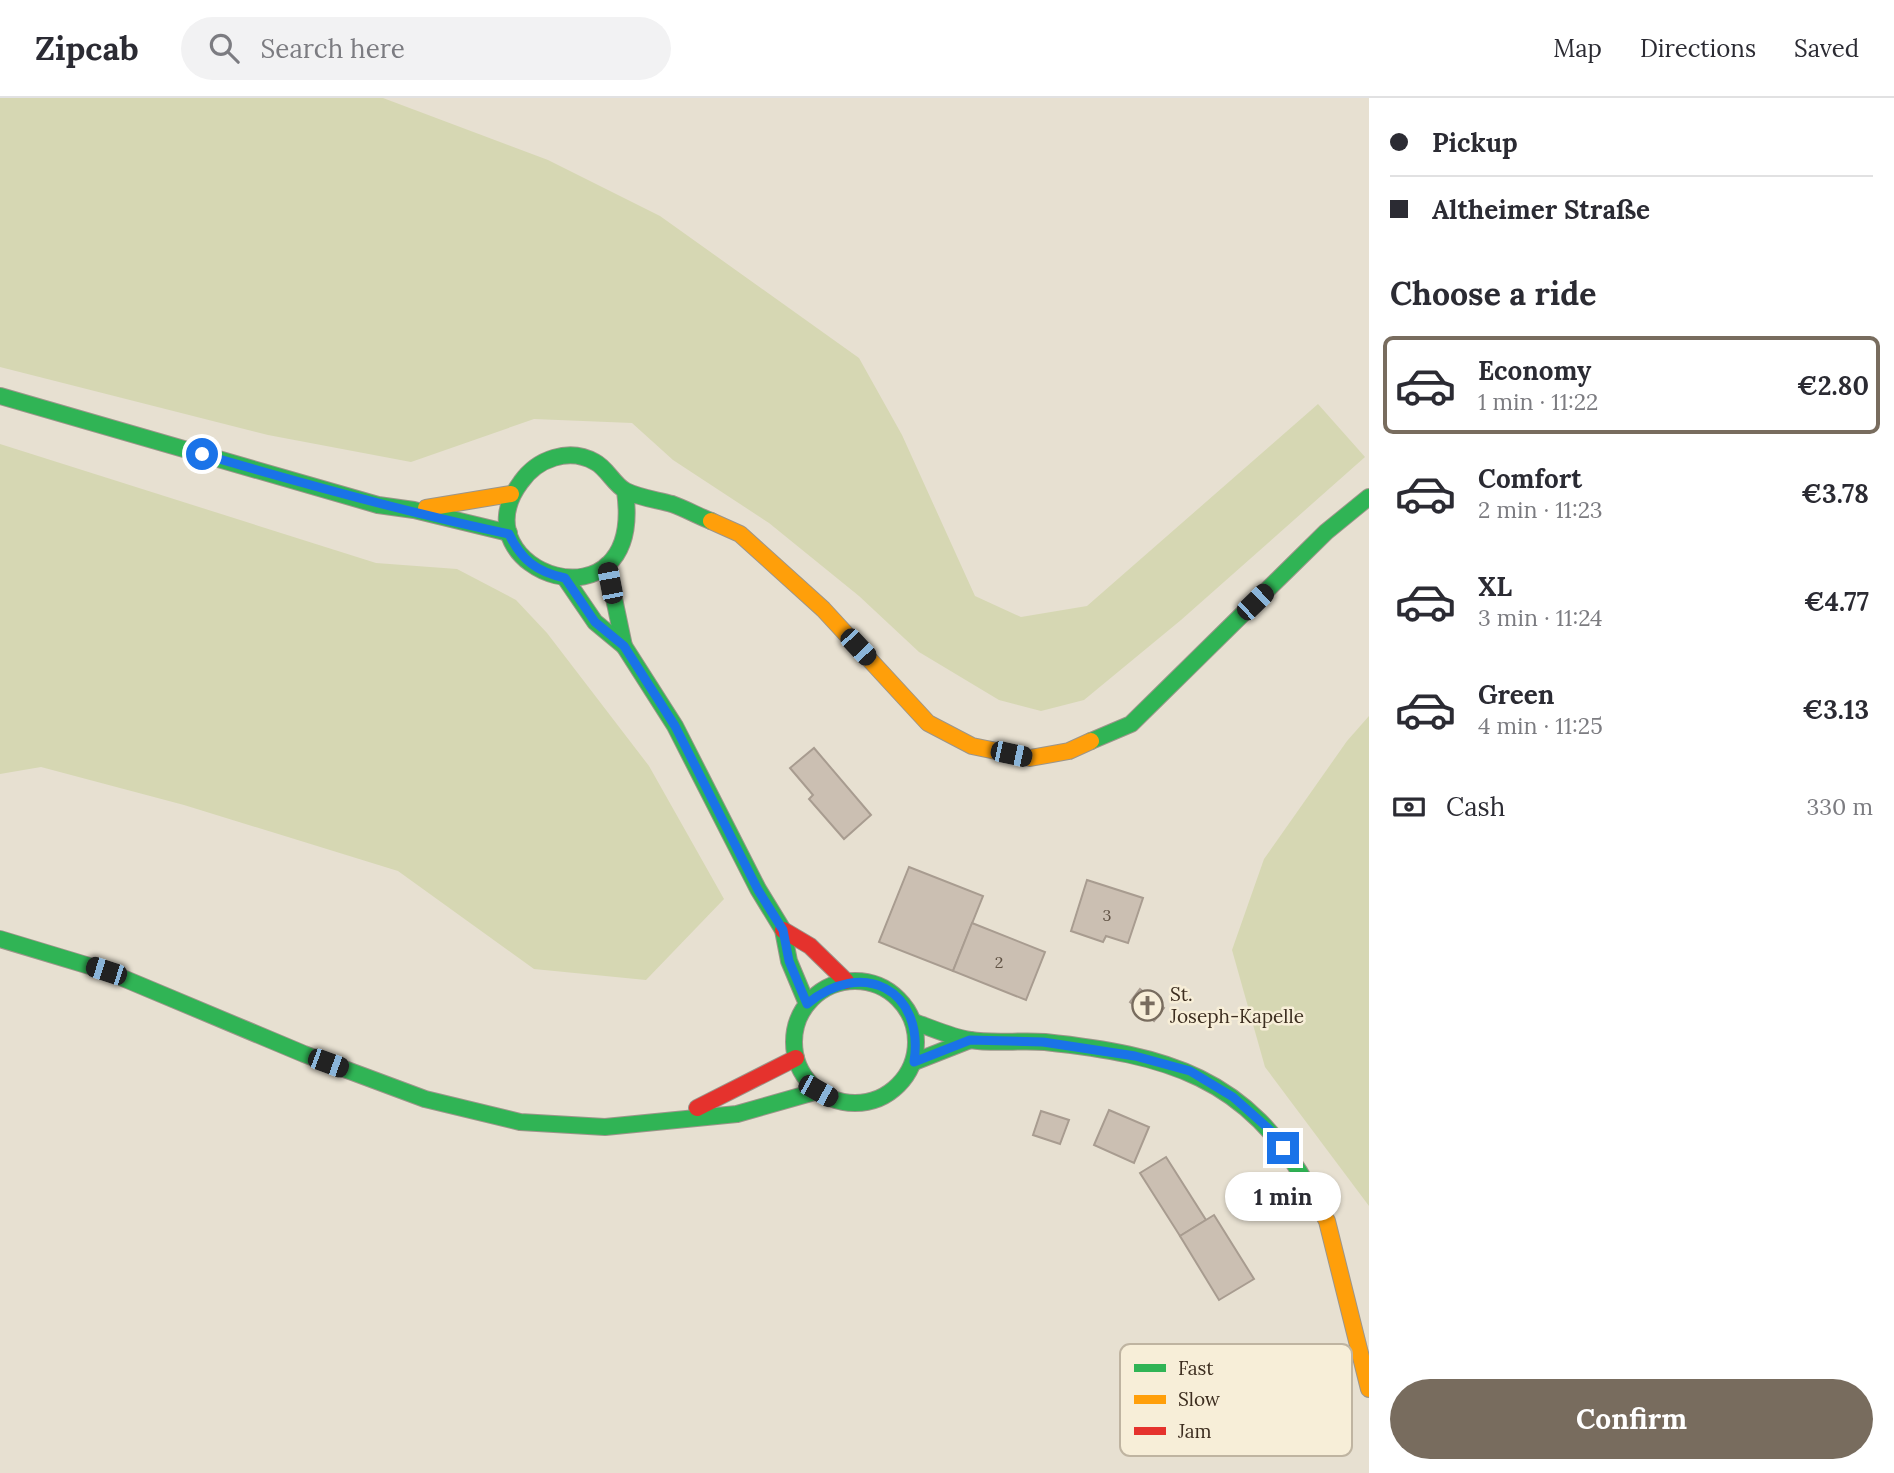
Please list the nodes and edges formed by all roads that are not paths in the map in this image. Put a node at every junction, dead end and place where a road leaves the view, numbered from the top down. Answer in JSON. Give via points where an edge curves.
{"nodes":[{"id":1,"x":0,"y":396,"type":"edge"},
{"id":2,"x":625,"y":491,"type":"junction"},
{"id":3,"x":511,"y":494,"type":"junction"},
{"id":4,"x":1369,"y":496,"type":"edge"},
{"id":5,"x":414,"y":510,"type":"junction"},
{"id":6,"x":706,"y":520,"type":"junction"},
{"id":7,"x":672,"y":524,"type":"dead end"},
{"id":8,"x":509,"y":534,"type":"junction"},
{"id":9,"x":607,"y":565,"type":"junction"},
{"id":10,"x":565,"y":578,"type":"junction"},
{"id":11,"x":624,"y":646,"type":"junction"},
{"id":12,"x":783,"y":930,"type":"junction"},
{"id":13,"x":0,"y":939,"type":"edge"},
{"id":14,"x":846,"y":981,"type":"junction"},
{"id":15,"x":807,"y":1004,"type":"junction"},
{"id":16,"x":914,"y":1022,"type":"junction"},
{"id":17,"x":970,"y":1040,"type":"junction"},
{"id":18,"x":796,"y":1058,"type":"junction"},
{"id":19,"x":914,"y":1062,"type":"junction"},
{"id":20,"x":818,"y":1091,"type":"junction"},
{"id":21,"x":677,"y":1118,"type":"junction"},
{"id":22,"x":1369,"y":1389,"type":"edge"}],
"edges":[{"from":1,"to":5,"type":"main road","via":[[378,505]]},
{"from":2,"to":3,"type":"main road","via":[[597,462],[556,456],[537,463]]},
{"from":2,"to":6,"type":"main road"},
{"from":2,"to":9,"type":"main road","via":[[633,534]]},
{"from":3,"to":5,"type":"main road"},
{"from":3,"to":8,"type":"main road"},
{"from":4,"to":6,"type":"main road","via":[[1326,532],[1131,724],[1069,751],[1030,758],[972,746],[928,723],[782,570],[740,534]]},
{"from":5,"to":8,"type":"main road"},
{"from":6,"to":7,"type":"main road"},
{"from":8,"to":10,"type":"main road","via":[[530,565]]},
{"from":9,"to":10,"type":"main road","via":[[587,575]]},
{"from":9,"to":11,"type":"main road"},
{"from":10,"to":11,"type":"main road","via":[[595,622]]},
{"from":11,"to":12,"type":"main road","via":[[675,726]]},
{"from":12,"to":14,"type":"main road","via":[[810,946]]},
{"from":12,"to":15,"type":"main road","via":[[789,961]]},
{"from":13,"to":21,"type":"main road","via":[[106,971],[425,1099],[520,1122],[605,1127]]},
{"from":14,"to":15,"type":"main road","via":[[825,989]]},
{"from":14,"to":16,"type":"main road","via":[[887,989],[903,1003]]},
{"from":15,"to":18,"type":"main road","via":[[797,1020]]},
{"from":16,"to":17,"type":"main road"},
{"from":16,"to":19,"type":"main road"},
{"from":17,"to":19,"type":"main road"},
{"from":17,"to":22,"type":"main road","via":[[1043,1042],[1135,1056],[1190,1071],[1233,1097],[1270,1130],[1297,1166],[1327,1221]]},
{"from":18,"to":20,"type":"main road"},
{"from":18,"to":21,"type":"main road"},
{"from":19,"to":20,"type":"main road","via":[[905,1079],[874,1101],[854,1104]]},
{"from":20,"to":21,"type":"main road","via":[[737,1114]]}]}
